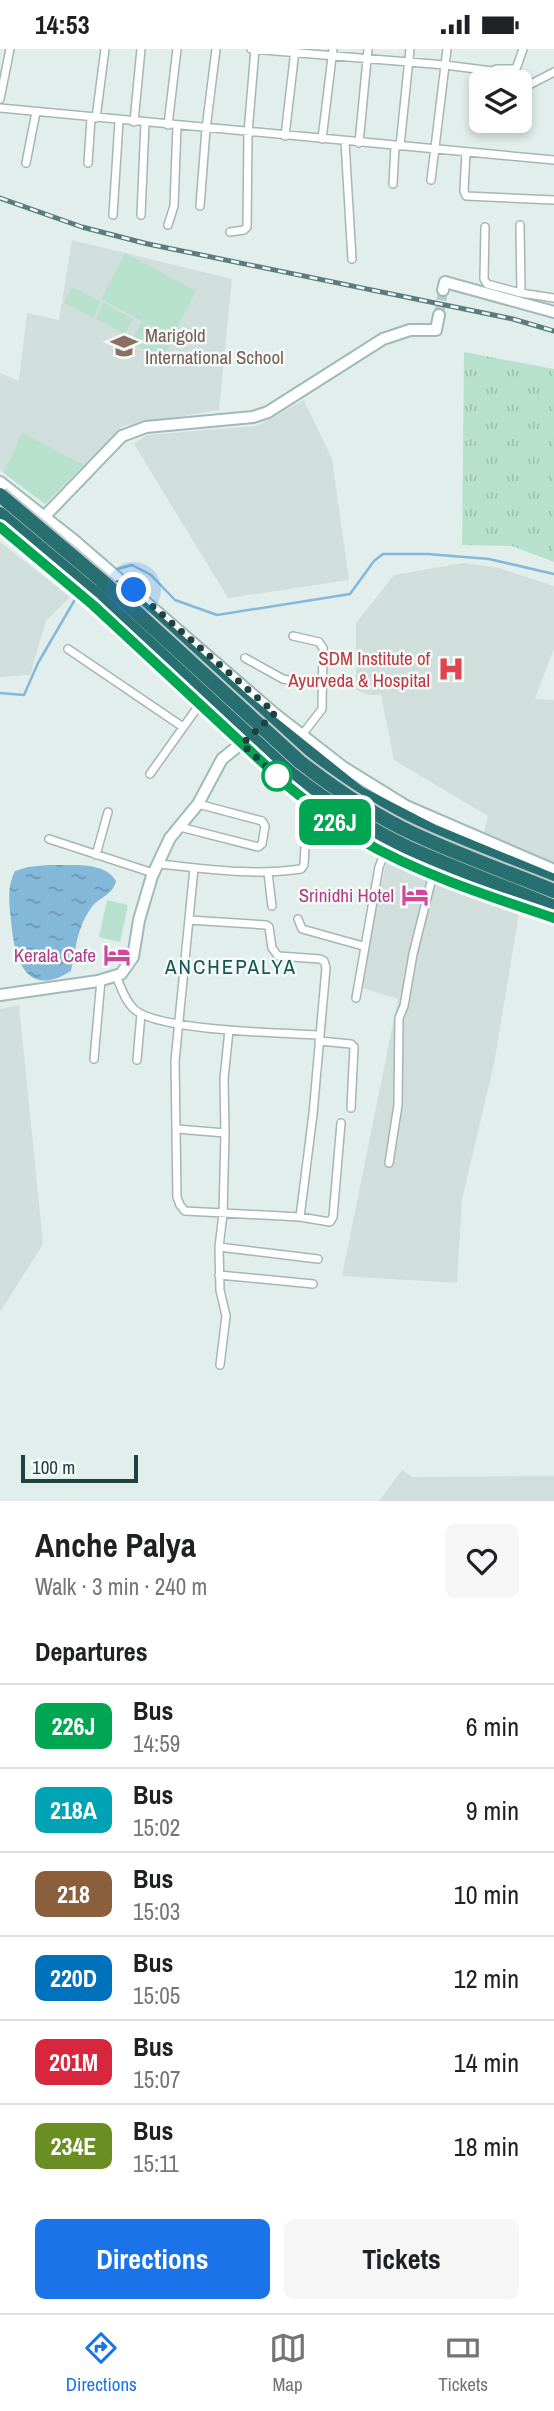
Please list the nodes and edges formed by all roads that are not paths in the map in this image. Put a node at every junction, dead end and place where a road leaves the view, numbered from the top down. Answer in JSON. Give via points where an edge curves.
{"nodes":[{"id":1,"x":10,"y":49,"type":"edge"},
{"id":2,"x":105,"y":49,"type":"edge"},
{"id":3,"x":141,"y":49,"type":"edge"},
{"id":4,"x":177,"y":49,"type":"edge"},
{"id":5,"x":216,"y":49,"type":"edge"},
{"id":6,"x":254,"y":49,"type":"edge"},
{"id":7,"x":368,"y":49,"type":"edge"},
{"id":8,"x":410,"y":49,"type":"edge"},
{"id":9,"x":447,"y":49,"type":"edge"},
{"id":10,"x":523,"y":49,"type":"edge"},
{"id":11,"x":294,"y":51,"type":"edge"},
{"id":12,"x":333,"y":52,"type":"edge"},
{"id":13,"x":367,"y":59,"type":"junction"},
{"id":14,"x":408,"y":62,"type":"junction"},
{"id":15,"x":445,"y":65,"type":"junction"},
{"id":16,"x":516,"y":69,"type":"joint"},
{"id":17,"x":484,"y":70,"type":"edge"},
{"id":18,"x":494,"y":70,"type":"edge"},
{"id":19,"x":554,"y":72,"type":"edge"},
{"id":20,"x":532,"y":83,"type":"edge"},
{"id":21,"x":0,"y":99,"type":"edge"},
{"id":22,"x":0,"y":109,"type":"edge"},
{"id":23,"x":36,"y":112,"type":"junction"},
{"id":24,"x":94,"y":118,"type":"junction"},
{"id":25,"x":119,"y":121,"type":"junction"},
{"id":26,"x":134,"y":122,"type":"junction"},
{"id":27,"x":145,"y":123,"type":"junction"},
{"id":28,"x":168,"y":125,"type":"junction"},
{"id":29,"x":177,"y":126,"type":"junction"},
{"id":30,"x":206,"y":129,"type":"junction"},
{"id":31,"x":247,"y":132,"type":"junction"},
{"id":32,"x":285,"y":136,"type":"junction"},
{"id":33,"x":322,"y":139,"type":"junction"},
{"id":34,"x":345,"y":142,"type":"junction"},
{"id":35,"x":359,"y":143,"type":"junction"},
{"id":36,"x":397,"y":146,"type":"junction"},
{"id":37,"x":436,"y":150,"type":"junction"},
{"id":38,"x":466,"y":152,"type":"junction"},
{"id":39,"x":554,"y":160,"type":"edge"},
{"id":40,"x":26,"y":163,"type":"dead end"},
{"id":41,"x":88,"y":163,"type":"dead end"},
{"id":42,"x":431,"y":180,"type":"dead end"},
{"id":43,"x":393,"y":184,"type":"dead end"},
{"id":44,"x":554,"y":199,"type":"edge"},
{"id":45,"x":200,"y":207,"type":"dead end"},
{"id":46,"x":114,"y":215,"type":"dead end"},
{"id":47,"x":141,"y":215,"type":"dead end"},
{"id":48,"x":169,"y":225,"type":"dead end"},
{"id":49,"x":520,"y":225,"type":"dead end"},
{"id":50,"x":485,"y":227,"type":"dead end"},
{"id":51,"x":230,"y":232,"type":"dead end"},
{"id":52,"x":352,"y":259,"type":"dead end"},
{"id":53,"x":443,"y":290,"type":"dead end"},
{"id":54,"x":521,"y":293,"type":"junction"},
{"id":55,"x":554,"y":297,"type":"edge"},
{"id":56,"x":554,"y":312,"type":"edge"},
{"id":57,"x":439,"y":314,"type":"tunnel mouth"},
{"id":58,"x":0,"y":482,"type":"edge"},
{"id":59,"x":0,"y":489,"type":"edge"},
{"id":60,"x":0,"y":495,"type":"edge"},
{"id":61,"x":0,"y":514,"type":"edge"},
{"id":62,"x":42,"y":519,"type":"junction"},
{"id":63,"x":0,"y":521,"type":"edge"},
{"id":64,"x":0,"y":527,"type":"edge"},
{"id":65,"x":59,"y":571,"type":"junction"},
{"id":66,"x":293,"y":636,"type":"dead end"},
{"id":67,"x":68,"y":649,"type":"dead end"},
{"id":68,"x":245,"y":658,"type":"dead end"},
{"id":69,"x":324,"y":681,"type":"junction"},
{"id":70,"x":201,"y":702,"type":"junction"},
{"id":71,"x":272,"y":717,"type":"junction"},
{"id":72,"x":183,"y":727,"type":"junction"},
{"id":73,"x":302,"y":735,"type":"junction"},
{"id":74,"x":244,"y":742,"type":"junction"},
{"id":75,"x":150,"y":775,"type":"dead end"},
{"id":76,"x":198,"y":804,"type":"junction"},
{"id":77,"x":313,"y":806,"type":"junction"},
{"id":78,"x":108,"y":812,"type":"dead end"},
{"id":79,"x":180,"y":827,"type":"junction"},
{"id":80,"x":50,"y":839,"type":"dead end"},
{"id":81,"x":385,"y":852,"type":"junction"},
{"id":82,"x":96,"y":855,"type":"junction"},
{"id":83,"x":194,"y":868,"type":"junction"},
{"id":84,"x":156,"y":869,"type":"junction"},
{"id":85,"x":554,"y":870,"type":"edge"},
{"id":86,"x":268,"y":873,"type":"junction"},
{"id":87,"x":433,"y":874,"type":"junction"},
{"id":88,"x":554,"y":881,"type":"edge"},
{"id":89,"x":554,"y":891,"type":"edge"},
{"id":90,"x":272,"y":906,"type":"dead end"},
{"id":91,"x":554,"y":907,"type":"edge"},
{"id":92,"x":554,"y":912,"type":"edge"},
{"id":93,"x":554,"y":918,"type":"edge"},
{"id":94,"x":298,"y":919,"type":"dead end"},
{"id":95,"x":189,"y":920,"type":"junction"},
{"id":96,"x":363,"y":946,"type":"junction"},
{"id":97,"x":116,"y":976,"type":"junction"},
{"id":98,"x":101,"y":980,"type":"junction"},
{"id":99,"x":0,"y":995,"type":"edge"},
{"id":100,"x":356,"y":997,"type":"dead end"},
{"id":101,"x":141,"y":1014,"type":"junction"},
{"id":102,"x":178,"y":1024,"type":"junction"},
{"id":103,"x":229,"y":1030,"type":"junction"},
{"id":104,"x":320,"y":1038,"type":"junction"},
{"id":105,"x":94,"y":1059,"type":"dead end"},
{"id":106,"x":137,"y":1060,"type":"dead end"},
{"id":107,"x":351,"y":1108,"type":"dead end"},
{"id":108,"x":341,"y":1123,"type":"dead end"},
{"id":109,"x":177,"y":1129,"type":"junction"},
{"id":110,"x":225,"y":1133,"type":"junction"},
{"id":111,"x":389,"y":1163,"type":"dead end"},
{"id":112,"x":223,"y":1214,"type":"junction"},
{"id":113,"x":300,"y":1217,"type":"junction"},
{"id":114,"x":219,"y":1247,"type":"junction"},
{"id":115,"x":318,"y":1259,"type":"dead end"},
{"id":116,"x":219,"y":1275,"type":"junction"},
{"id":117,"x":313,"y":1284,"type":"dead end"},
{"id":118,"x":220,"y":1365,"type":"dead end"}],
"edges":[{"from":1,"to":21,"type":"street"},
{"from":2,"to":24,"type":"street"},
{"from":3,"to":26,"type":"street"},
{"from":4,"to":28,"type":"street"},
{"from":5,"to":30,"type":"street"},
{"from":6,"to":11,"type":"street"},
{"from":6,"to":31,"type":"street"},
{"from":7,"to":13,"type":"street"},
{"from":8,"to":14,"type":"street"},
{"from":9,"to":15,"type":"street"},
{"from":10,"to":16,"type":"street"},
{"from":11,"to":12,"type":"street"},
{"from":11,"to":32,"type":"street"},
{"from":12,"to":13,"type":"street"},
{"from":12,"to":33,"type":"street"},
{"from":13,"to":14,"type":"street"},
{"from":13,"to":35,"type":"street"},
{"from":14,"to":15,"type":"street"},
{"from":14,"to":36,"type":"street"},
{"from":15,"to":17,"type":"street"},
{"from":15,"to":37,"type":"street"},
{"from":16,"to":18,"type":"street"},
{"from":19,"to":20,"type":"street"},
{"from":22,"to":23,"type":"street"},
{"from":23,"to":24,"type":"street"},
{"from":23,"to":40,"type":"street"},
{"from":24,"to":25,"type":"street"},
{"from":24,"to":41,"type":"street"},
{"from":25,"to":26,"type":"street"},
{"from":25,"to":46,"type":"street"},
{"from":26,"to":27,"type":"street"},
{"from":27,"to":28,"type":"street"},
{"from":27,"to":47,"type":"street"},
{"from":28,"to":29,"type":"street"},
{"from":29,"to":30,"type":"street"},
{"from":29,"to":48,"type":"street","via":[[174,207]]},
{"from":30,"to":31,"type":"street"},
{"from":30,"to":45,"type":"street"},
{"from":31,"to":32,"type":"street"},
{"from":31,"to":51,"type":"street","via":[[247,227]]},
{"from":32,"to":33,"type":"street"},
{"from":33,"to":34,"type":"street"},
{"from":34,"to":35,"type":"street"},
{"from":34,"to":52,"type":"street"},
{"from":35,"to":36,"type":"street"},
{"from":36,"to":37,"type":"street"},
{"from":36,"to":43,"type":"street"},
{"from":37,"to":38,"type":"street"},
{"from":37,"to":42,"type":"street"},
{"from":38,"to":39,"type":"street"},
{"from":38,"to":44,"type":"street","via":[[466,197]]},
{"from":49,"to":54,"type":"street"},
{"from":50,"to":54,"type":"street","via":[[487,285]]},
{"from":53,"to":56,"type":"street","via":[[445,282]]},
{"from":54,"to":55,"type":"street"},
{"from":57,"to":62,"type":"street","via":[[436,330],[410,330],[383,339],[268,412],[146,427],[122,436]]},
{"from":58,"to":62,"type":"street"},
{"from":59,"to":62,"type":"highway"},
{"from":60,"to":89,"type":"highway","bridge":true,"via":[[102,580],[323,780],[415,834]]},
{"from":61,"to":91,"type":"highway","bridge":true,"via":[[314,792],[409,848]]},
{"from":62,"to":71,"type":"highway"},
{"from":63,"to":65,"type":"highway"},
{"from":64,"to":65,"type":"street"},
{"from":65,"to":70,"type":"highway","bridge":true},
{"from":66,"to":69,"type":"street","via":[[321,644]]},
{"from":67,"to":72,"type":"street"},
{"from":68,"to":69,"type":"street","via":[[283,679]]},
{"from":69,"to":73,"type":"street","via":[[322,709]]},
{"from":70,"to":72,"type":"street"},
{"from":70,"to":74,"type":"highway"},
{"from":71,"to":73,"type":"street"},
{"from":71,"to":74,"type":"street"},
{"from":71,"to":88,"type":"highway","via":[[359,793],[432,831]]},
{"from":72,"to":75,"type":"street"},
{"from":73,"to":85,"type":"street","via":[[342,768],[406,806]]},
{"from":74,"to":76,"type":"street","via":[[222,759]]},
{"from":74,"to":77,"type":"street"},
{"from":74,"to":92,"type":"highway","via":[[359,832]]},
{"from":76,"to":79,"type":"street"},
{"from":76,"to":79,"type":"street","via":[[262,821],[262,844]]},
{"from":77,"to":81,"type":"street"},
{"from":77,"to":86,"type":"street","via":[[303,866]]},
{"from":78,"to":82,"type":"street"},
{"from":79,"to":84,"type":"street"},
{"from":80,"to":82,"type":"street"},
{"from":81,"to":87,"type":"street"},
{"from":81,"to":96,"type":"street"},
{"from":82,"to":84,"type":"street"},
{"from":83,"to":84,"type":"street"},
{"from":83,"to":86,"type":"street"},
{"from":83,"to":95,"type":"street"},
{"from":84,"to":97,"type":"street","via":[[139,920],[133,957]]},
{"from":86,"to":90,"type":"street"},
{"from":87,"to":93,"type":"street"},
{"from":87,"to":111,"type":"street","via":[[399,1018],[398,1105]]},
{"from":94,"to":96,"type":"street","via":[[302,929]]},
{"from":95,"to":102,"type":"street"},
{"from":95,"to":104,"type":"street","via":[[266,925],[278,955],[324,961]]},
{"from":96,"to":100,"type":"street"},
{"from":97,"to":98,"type":"street"},
{"from":97,"to":101,"type":"street","via":[[131,1007]]},
{"from":98,"to":99,"type":"street"},
{"from":98,"to":105,"type":"street"},
{"from":101,"to":102,"type":"street"},
{"from":101,"to":106,"type":"street"},
{"from":102,"to":103,"type":"street"},
{"from":102,"to":109,"type":"street"},
{"from":103,"to":104,"type":"street"},
{"from":103,"to":110,"type":"street"},
{"from":104,"to":107,"type":"street","via":[[354,1047]]},
{"from":104,"to":113,"type":"street"},
{"from":108,"to":113,"type":"street","via":[[333,1219],[327,1223]]},
{"from":109,"to":110,"type":"street"},
{"from":109,"to":112,"type":"street","via":[[180,1205],[185,1210]]},
{"from":110,"to":112,"type":"street"},
{"from":112,"to":113,"type":"street"},
{"from":112,"to":114,"type":"street"},
{"from":114,"to":115,"type":"street"},
{"from":114,"to":116,"type":"street"},
{"from":116,"to":117,"type":"street"},
{"from":116,"to":118,"type":"street","via":[[226,1316]]}]}
